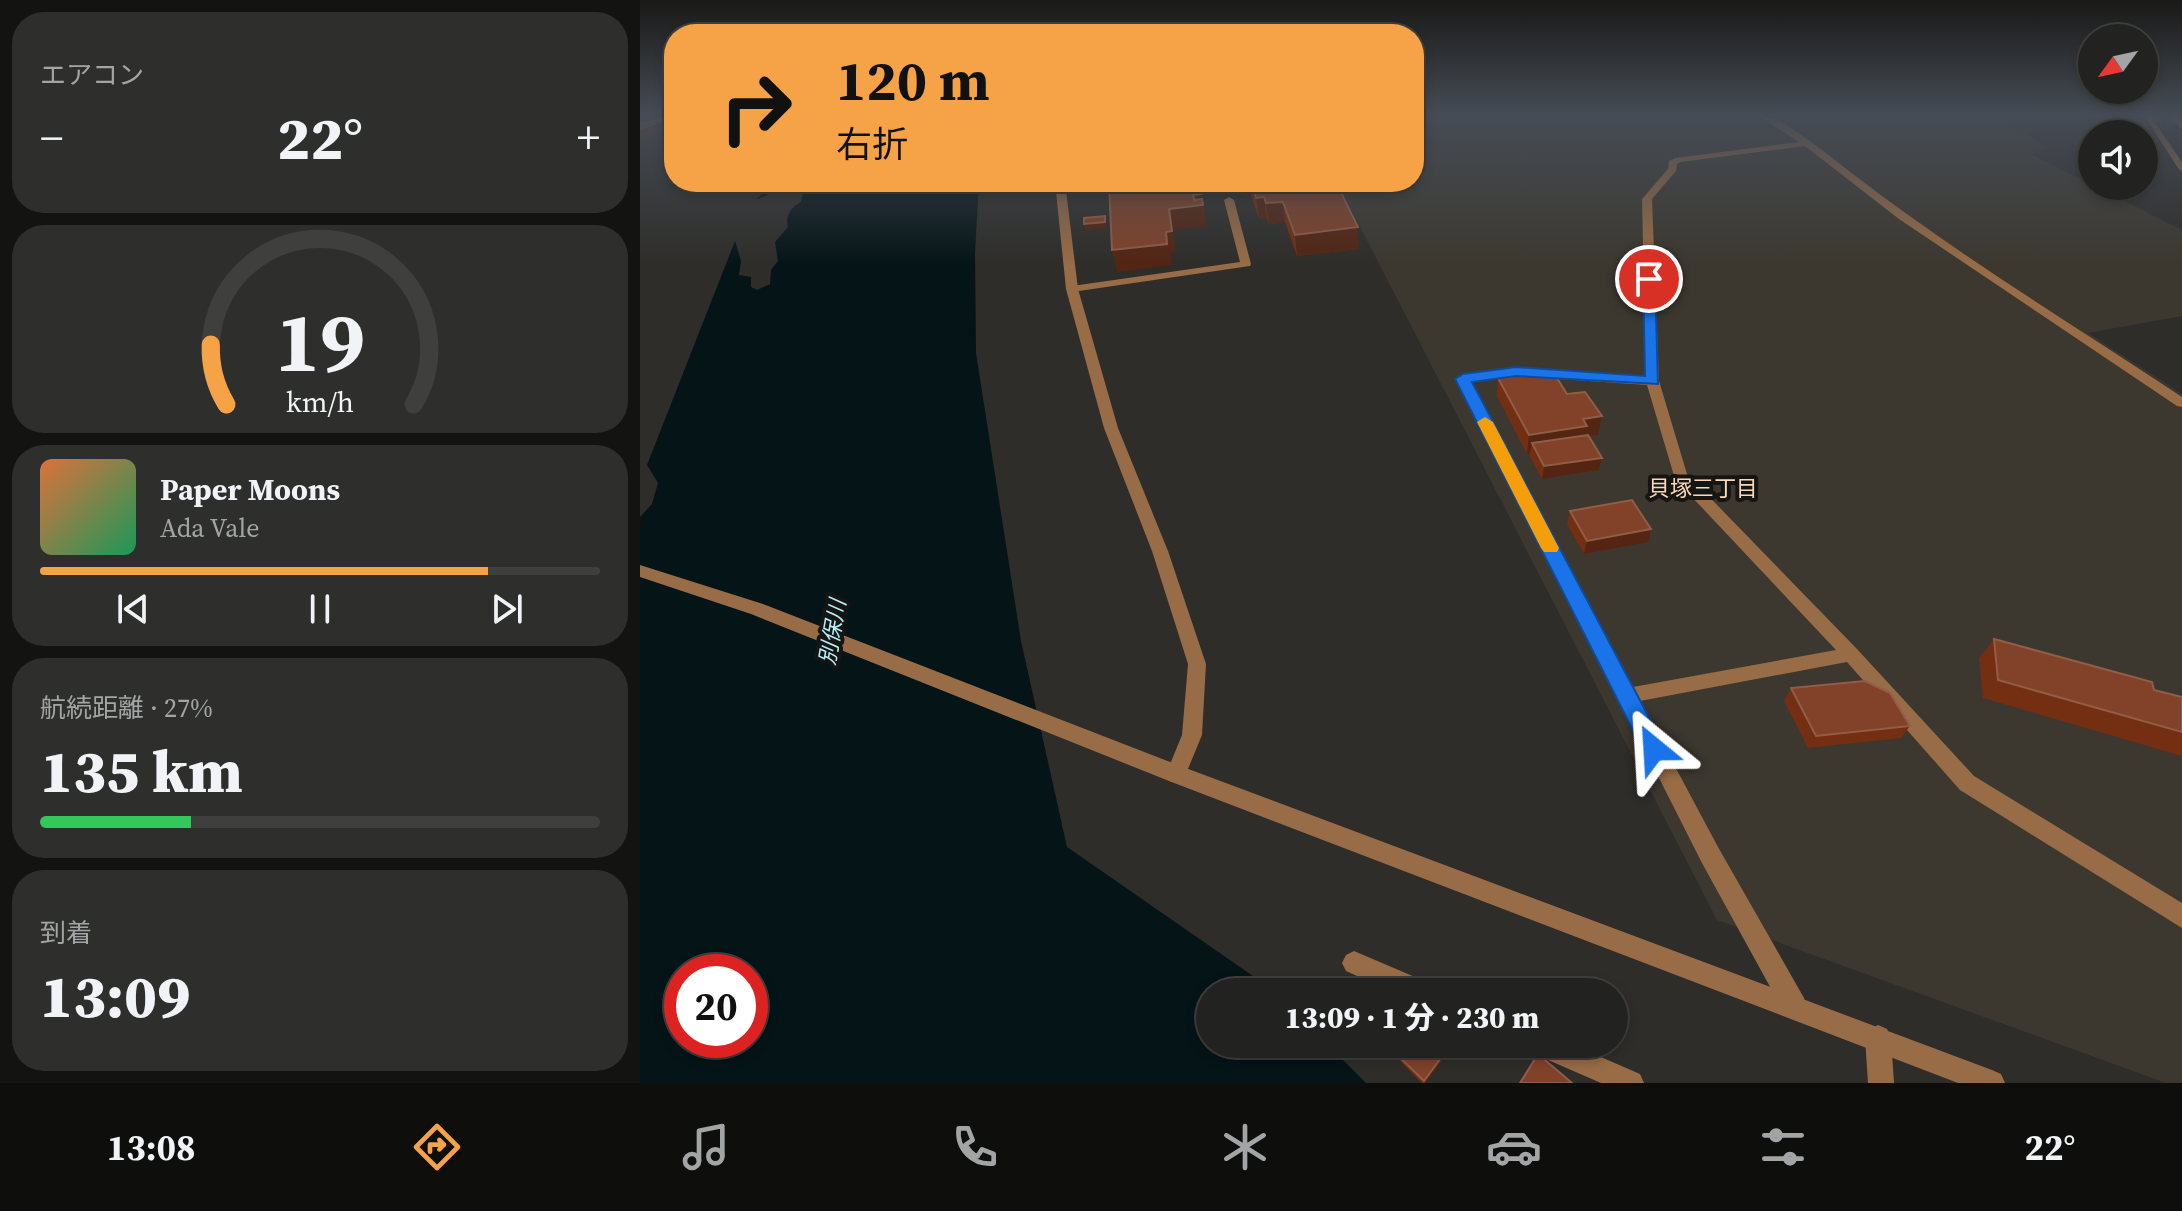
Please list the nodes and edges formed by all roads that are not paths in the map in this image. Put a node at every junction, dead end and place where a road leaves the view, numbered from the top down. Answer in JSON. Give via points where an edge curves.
{"nodes":[{"id":1,"x":1672,"y":165,"type":"edge"},
{"id":2,"x":1835,"y":165,"type":"edge"},
{"id":3,"x":1061,"y":192,"type":"edge"},
{"id":4,"x":1229,"y":200,"type":"dead end"},
{"id":5,"x":1072,"y":289,"type":"junction"},
{"id":6,"x":1653,"y":381,"type":"junction"},
{"id":7,"x":2182,"y":403,"type":"edge"},
{"id":8,"x":640,"y":571,"type":"edge"},
{"id":9,"x":1851,"y":654,"type":"junction"},
{"id":10,"x":1627,"y":696,"type":"junction"},
{"id":11,"x":1176,"y":774,"type":"junction"},
{"id":12,"x":2182,"y":916,"type":"edge"},
{"id":13,"x":1354,"y":963,"type":"dead end"},
{"id":14,"x":1388,"y":978,"type":"edge"},
{"id":15,"x":1795,"y":1007,"type":"junction"},
{"id":16,"x":1878,"y":1038,"type":"junction"},
{"id":17,"x":1573,"y":1058,"type":"edge"},
{"id":18,"x":1631,"y":1083,"type":"edge"},
{"id":19,"x":1881,"y":1083,"type":"edge"},
{"id":20,"x":1992,"y":1083,"type":"edge"}],
"edges":[{"from":1,"to":6,"type":"street","via":[[1647,199]]},
{"from":2,"to":7,"type":"street","via":[[1902,217]]},
{"from":3,"to":5,"type":"street"},
{"from":4,"to":5,"type":"street","via":[[1246,264]]},
{"from":5,"to":11,"type":"street","via":[[1111,428],[1197,664],[1192,735]]},
{"from":6,"to":9,"type":"street","via":[[1680,476]]},
{"from":6,"to":10,"type":"street","via":[[1516,372],[1463,379]]},
{"from":8,"to":11,"type":"street","via":[[757,609]]},
{"from":9,"to":10,"type":"street"},
{"from":9,"to":12,"type":"street","via":[[1967,783]]},
{"from":10,"to":15,"type":"street"},
{"from":11,"to":15,"type":"street"},
{"from":13,"to":14,"type":"street"},
{"from":15,"to":16,"type":"street"},
{"from":16,"to":19,"type":"street"},
{"from":16,"to":20,"type":"street"},
{"from":17,"to":18,"type":"street"}]}
